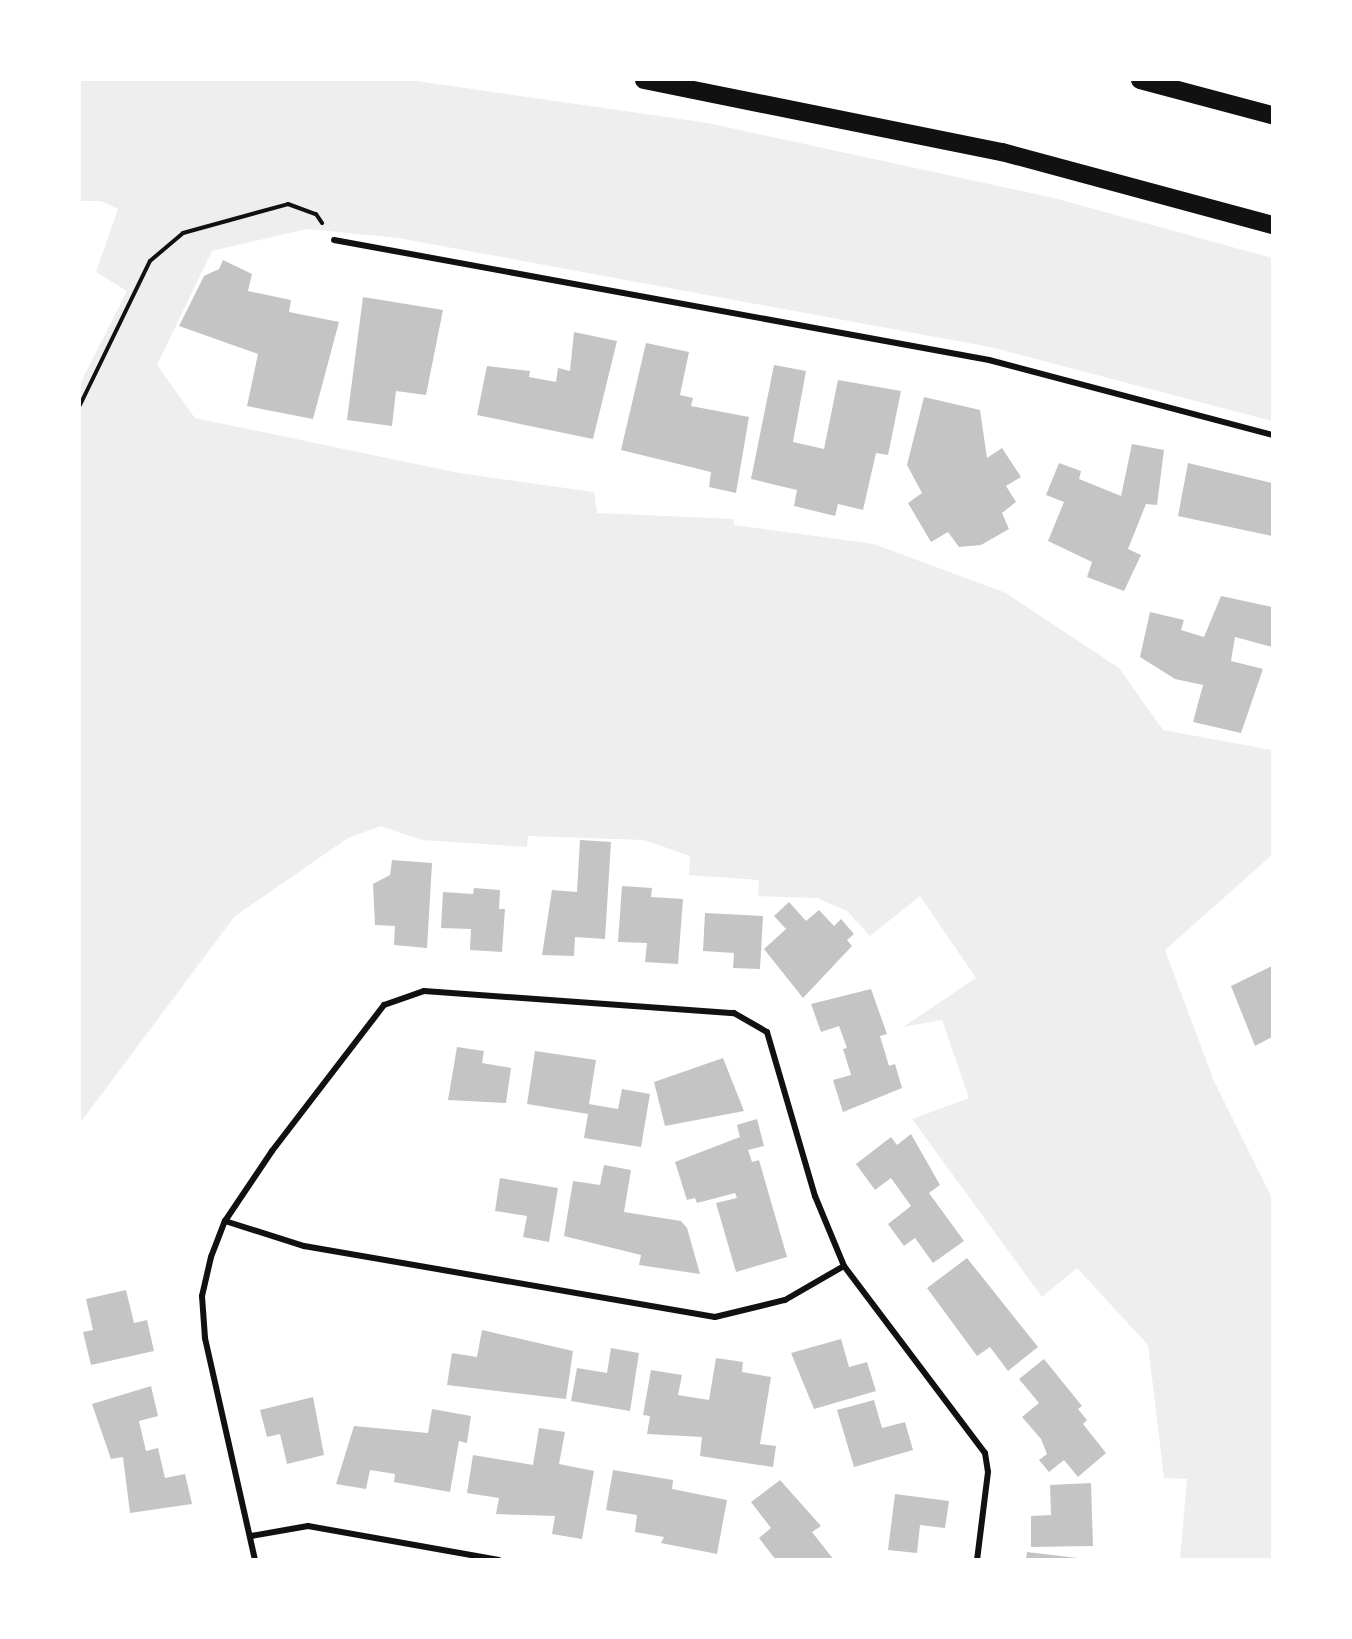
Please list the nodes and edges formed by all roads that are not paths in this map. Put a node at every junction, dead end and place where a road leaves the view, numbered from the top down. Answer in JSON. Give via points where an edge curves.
{"nodes":[{"id":1,"x":644,"y":80,"type":"edge"},
{"id":2,"x":1140,"y":80,"type":"edge"},
{"id":3,"x":1272,"y":115,"type":"edge"},
{"id":4,"x":1272,"y":225,"type":"edge"},
{"id":5,"x":334,"y":240,"type":"road end"},
{"id":6,"x":1272,"y":435,"type":"edge"},
{"id":7,"x":225,"y":1221,"type":"junction"},
{"id":8,"x":844,"y":1266,"type":"junction"},
{"id":9,"x":251,"y":1536,"type":"junction"},
{"id":10,"x":255,"y":1560,"type":"edge"},
{"id":11,"x":499,"y":1560,"type":"edge"},
{"id":12,"x":977,"y":1560,"type":"edge"}],
"edges":[{"from":1,"to":4,"type":"highway","via":[[1002,152]]},
{"from":2,"to":3,"type":"highway"},
{"from":5,"to":6,"type":"street","via":[[989,360]]},
{"from":7,"to":8,"type":"street","via":[[304,1246],[715,1317],[785,1300]]},
{"from":7,"to":8,"type":"street","via":[[384,1005],[398,998],[424,991],[710,1011],[734,1013],[767,1032],[815,1196]]},
{"from":7,"to":9,"type":"street","via":[[202,1296],[205,1338]]},
{"from":8,"to":12,"type":"street","via":[[985,1453],[988,1472]]},
{"from":9,"to":10,"type":"street"},
{"from":9,"to":11,"type":"street","via":[[308,1526]]}]}
